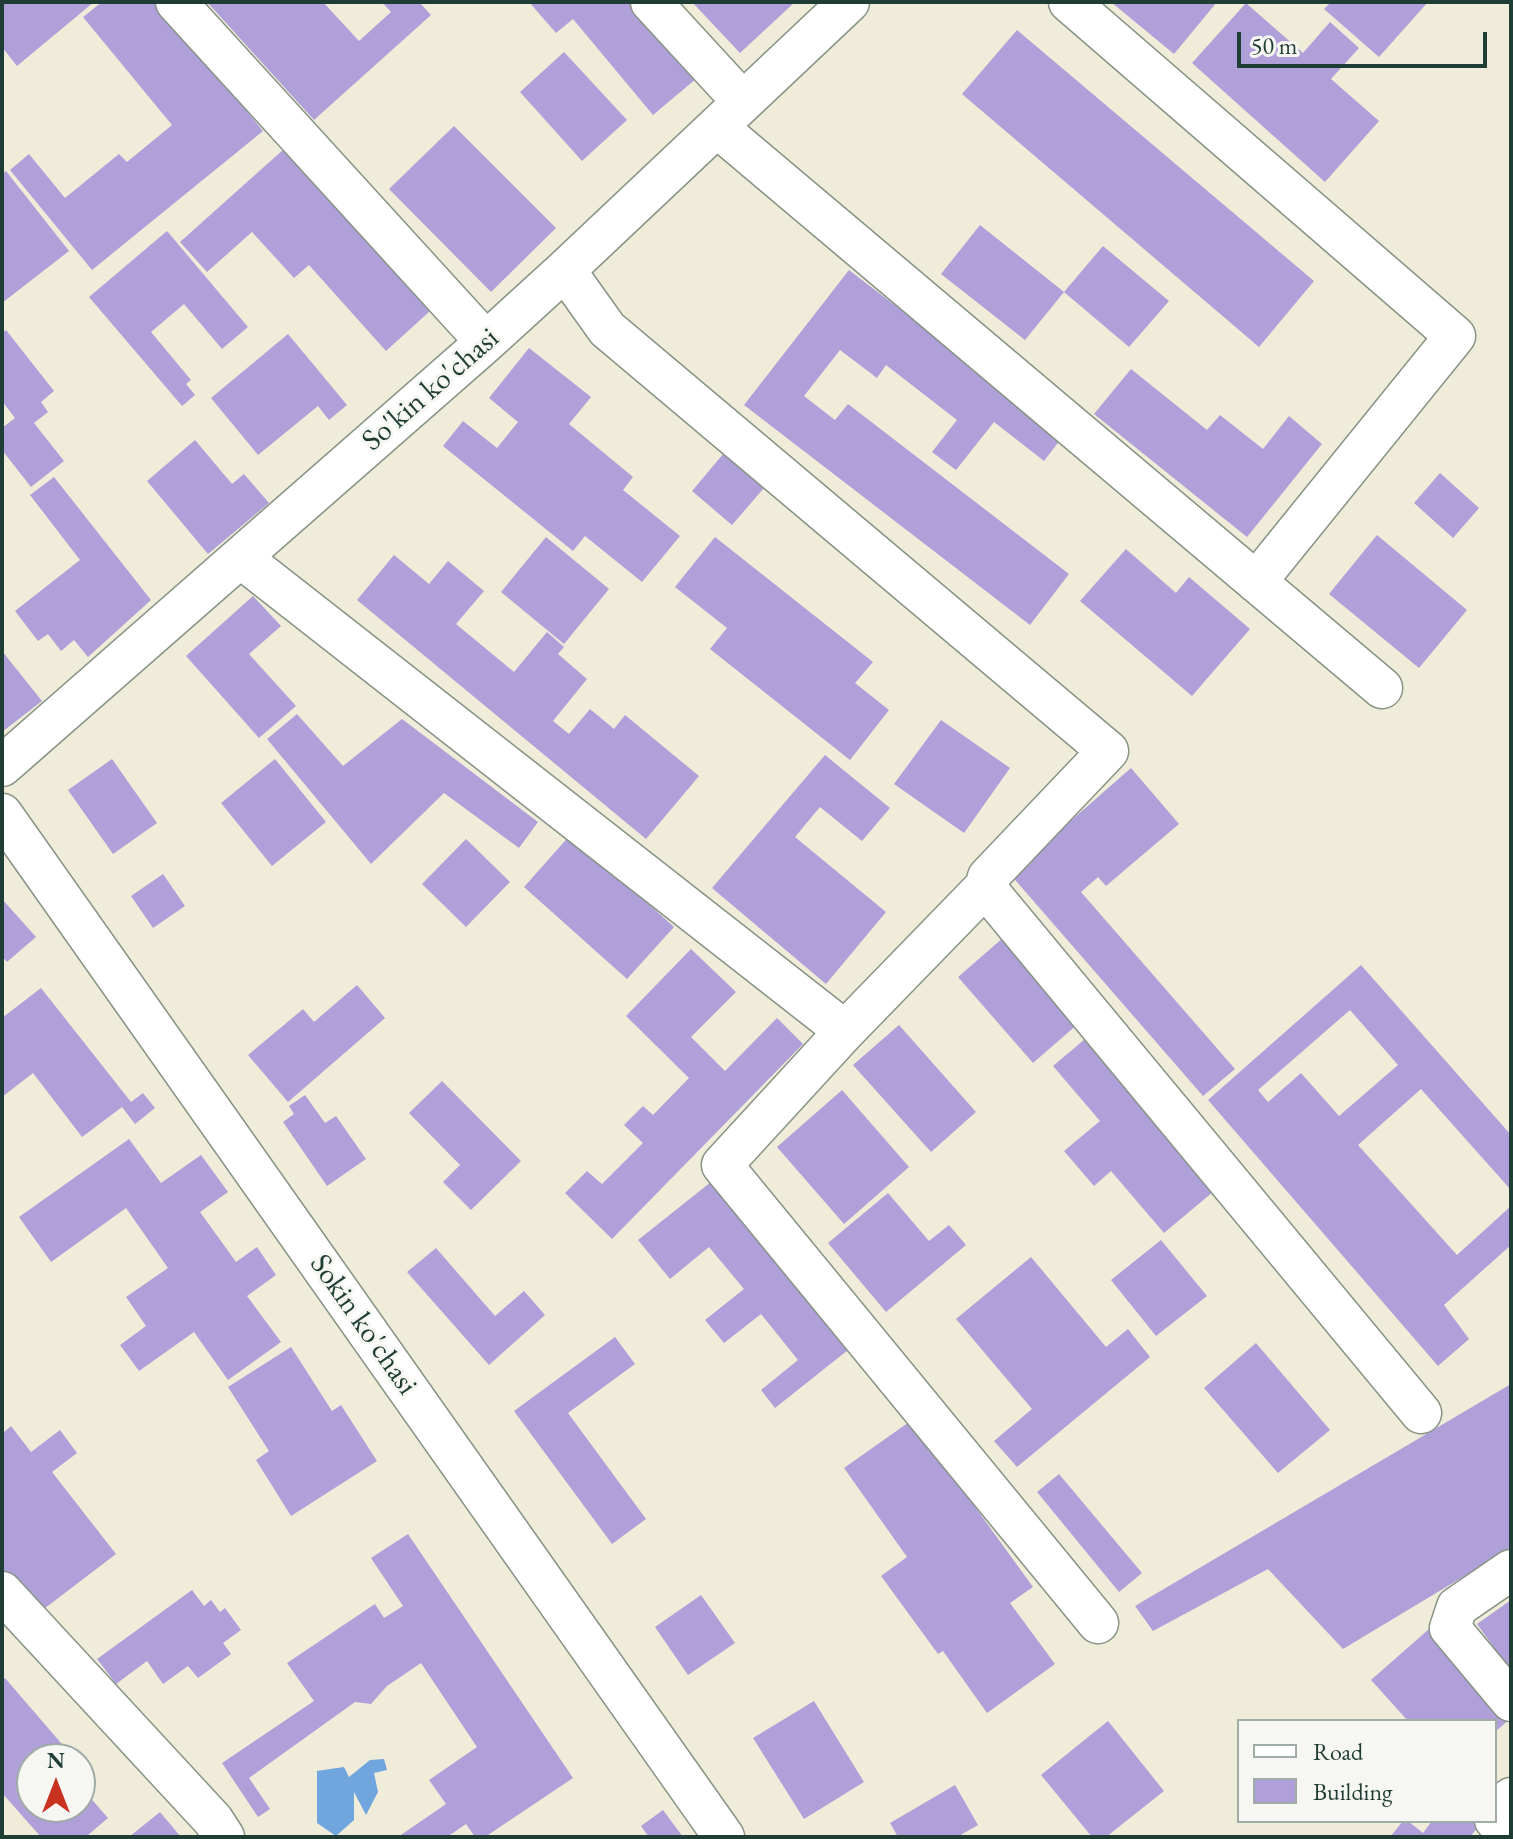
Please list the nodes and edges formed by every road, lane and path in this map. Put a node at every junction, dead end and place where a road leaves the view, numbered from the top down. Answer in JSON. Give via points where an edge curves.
{"nodes":[{"id":1,"x":176,"y":2,"type":"edge"},
{"id":2,"x":651,"y":2,"type":"edge"},
{"id":3,"x":849,"y":2,"type":"edge"},
{"id":4,"x":1069,"y":2,"type":"edge"},
{"id":5,"x":730,"y":114,"type":"junction"},
{"id":6,"x":565,"y":270,"type":"junction"},
{"id":7,"x":486,"y":342,"type":"junction"},
{"id":8,"x":241,"y":558,"type":"junction"},
{"id":9,"x":1256,"y":582,"type":"junction"},
{"id":10,"x":1382,"y":688,"type":"dead end"},
{"id":11,"x":2,"y":766,"type":"edge"},
{"id":12,"x":2,"y":814,"type":"edge"},
{"id":13,"x":985,"y":887,"type":"junction"},
{"id":14,"x":845,"y":1031,"type":"junction"},
{"id":15,"x":1421,"y":1413,"type":"dead end"},
{"id":16,"x":1511,"y":1570,"type":"edge"},
{"id":17,"x":2,"y":1592,"type":"edge"},
{"id":18,"x":1098,"y":1623,"type":"dead end"},
{"id":19,"x":1511,"y":1701,"type":"edge"},
{"id":20,"x":1511,"y":1798,"type":"edge"},
{"id":21,"x":1497,"y":1817,"type":"edge"},
{"id":22,"x":224,"y":1837,"type":"edge"},
{"id":23,"x":724,"y":1837,"type":"edge"}],
"edges":[{"from":1,"to":7,"type":"street"},
{"from":2,"to":5,"type":"street"},
{"from":3,"to":5,"type":"street","name":"So'kin ko'chasi"},
{"from":4,"to":9,"type":"street","via":[[1455,336]]},
{"from":5,"to":6,"type":"street","name":"So'kin ko'chasi"},
{"from":5,"to":9,"type":"street"},
{"from":6,"to":7,"type":"street","name":"So'kin ko'chasi"},
{"from":6,"to":13,"type":"street","via":[[607,329],[1108,751],[988,877]]},
{"from":7,"to":8,"type":"street","name":"So'kin ko'chasi"},
{"from":8,"to":11,"type":"street","name":"So'kin ko'chasi"},
{"from":8,"to":14,"type":"street"},
{"from":9,"to":10,"type":"street"},
{"from":12,"to":23,"type":"street","name":"Sokin ko'chasi"},
{"from":13,"to":14,"type":"street"},
{"from":13,"to":15,"type":"street"},
{"from":14,"to":18,"type":"street","via":[[722,1165]]},
{"from":16,"to":19,"type":"street","via":[[1457,1607],[1450,1628]]},
{"from":17,"to":22,"type":"street"},
{"from":20,"to":21,"type":"street"}]}
